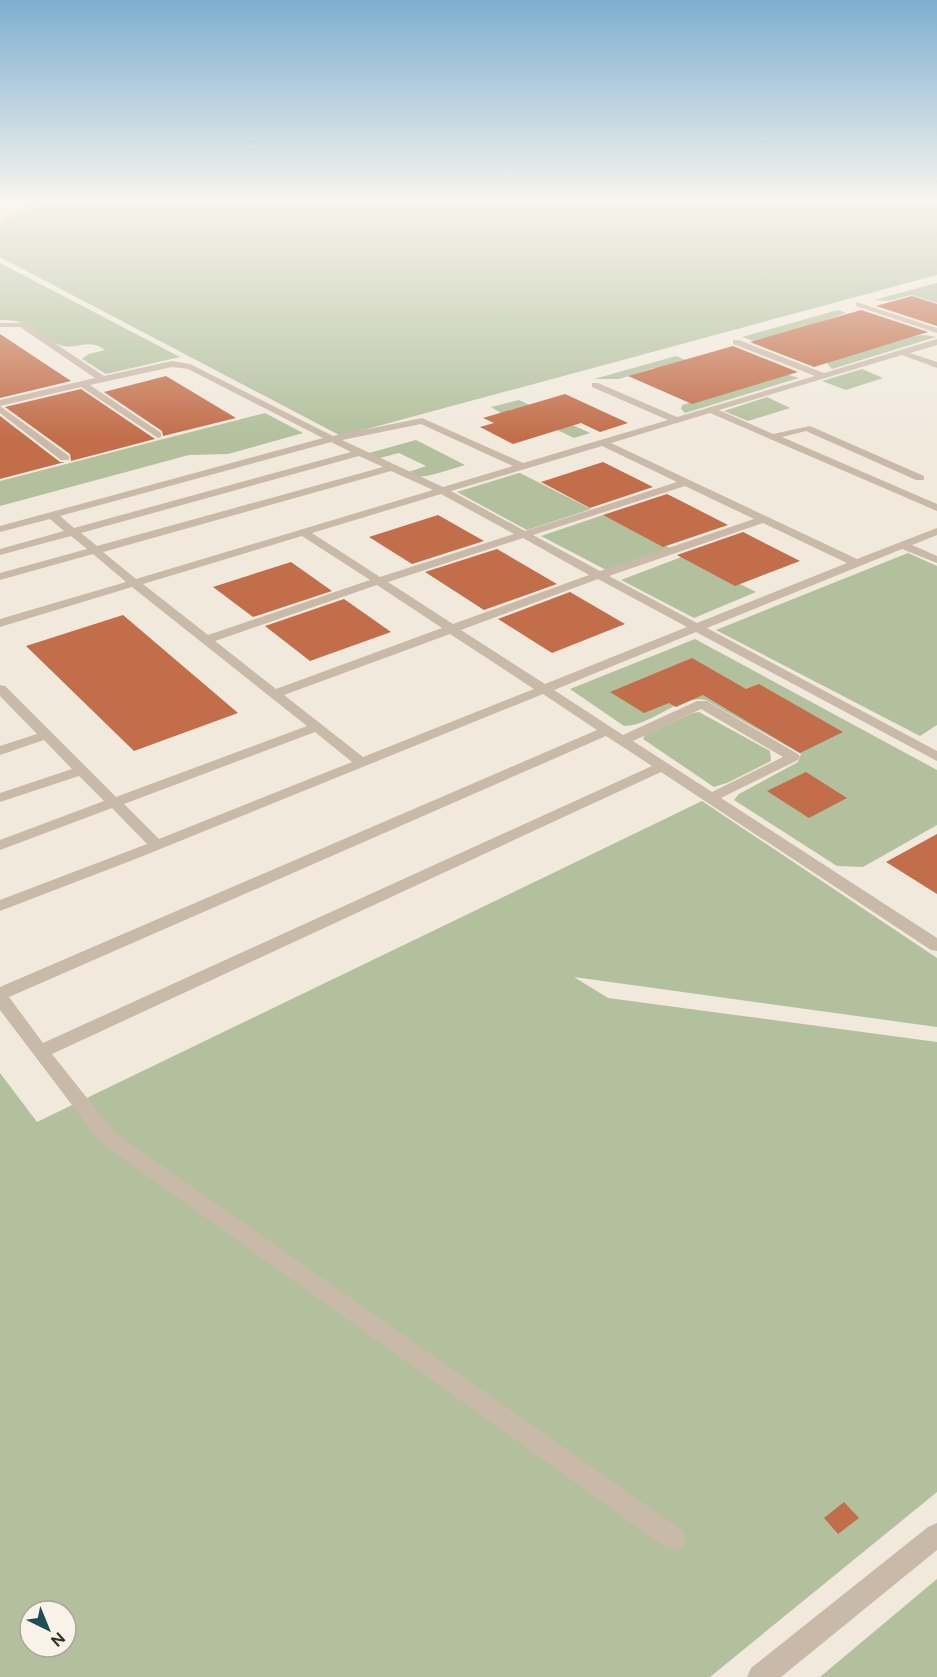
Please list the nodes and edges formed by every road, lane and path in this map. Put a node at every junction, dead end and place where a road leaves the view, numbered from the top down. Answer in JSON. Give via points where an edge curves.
{"nodes":[{"id":1,"x":859,"y":304,"type":"dead end"},
{"id":2,"x":0,"y":325,"type":"edge"},
{"id":3,"x":937,"y":331,"type":"edge"},
{"id":4,"x":736,"y":342,"type":"dead end"},
{"id":5,"x":937,"y":342,"type":"edge"},
{"id":6,"x":903,"y":352,"type":"junction"},
{"id":7,"x":937,"y":364,"type":"edge"},
{"id":8,"x":824,"y":376,"type":"junction"},
{"id":9,"x":102,"y":379,"type":"junction"},
{"id":10,"x":82,"y":384,"type":"junction"},
{"id":11,"x":595,"y":385,"type":"dead end"},
{"id":12,"x":0,"y":403,"type":"edge"},
{"id":13,"x":0,"y":409,"type":"edge"},
{"id":14,"x":710,"y":410,"type":"junction"},
{"id":15,"x":676,"y":420,"type":"junction"},
{"id":16,"x":158,"y":435,"type":"dead end"},
{"id":17,"x":772,"y":437,"type":"junction"},
{"id":18,"x":332,"y":439,"type":"junction"},
{"id":19,"x":602,"y":442,"type":"junction"},
{"id":20,"x":361,"y":452,"type":"junction"},
{"id":21,"x":65,"y":458,"type":"dead end"},
{"id":22,"x":522,"y":466,"type":"junction"},
{"id":23,"x":393,"y":467,"type":"junction"},
{"id":24,"x":920,"y":478,"type":"dead end"},
{"id":25,"x":687,"y":482,"type":"junction"},
{"id":26,"x":441,"y":490,"type":"junction"},
{"id":27,"x":937,"y":508,"type":"edge"},
{"id":28,"x":52,"y":515,"type":"junction"},
{"id":29,"x":764,"y":519,"type":"junction"},
{"id":30,"x":0,"y":529,"type":"edge"},
{"id":31,"x":71,"y":531,"type":"junction"},
{"id":32,"x":302,"y":531,"type":"junction"},
{"id":33,"x":937,"y":531,"type":"edge"},
{"id":34,"x":523,"y":534,"type":"junction"},
{"id":35,"x":902,"y":545,"type":"junction"},
{"id":36,"x":95,"y":550,"type":"junction"},
{"id":37,"x":0,"y":552,"type":"edge"},
{"id":38,"x":937,"y":560,"type":"edge"},
{"id":39,"x":855,"y":563,"type":"junction"},
{"id":40,"x":599,"y":575,"type":"junction"},
{"id":41,"x":0,"y":577,"type":"edge"},
{"id":42,"x":379,"y":581,"type":"junction"},
{"id":43,"x":133,"y":582,"type":"junction"},
{"id":44,"x":0,"y":623,"type":"edge"},
{"id":45,"x":695,"y":627,"type":"junction"},
{"id":46,"x":452,"y":629,"type":"junction"},
{"id":47,"x":206,"y":640,"type":"junction"},
{"id":48,"x":544,"y":688,"type":"junction"},
{"id":49,"x":0,"y":689,"type":"edge"},
{"id":50,"x":274,"y":694,"type":"junction"},
{"id":51,"x":316,"y":727,"type":"junction"},
{"id":52,"x":608,"y":730,"type":"junction"},
{"id":53,"x":46,"y":735,"type":"junction"},
{"id":54,"x":623,"y":740,"type":"junction"},
{"id":55,"x":0,"y":751,"type":"edge"},
{"id":56,"x":937,"y":757,"type":"edge"},
{"id":57,"x":361,"y":762,"type":"junction"},
{"id":58,"x":663,"y":766,"type":"junction"},
{"id":59,"x":82,"y":770,"type":"junction"},
{"id":60,"x":0,"y":798,"type":"edge"},
{"id":61,"x":711,"y":798,"type":"junction"},
{"id":62,"x":114,"y":802,"type":"junction"},
{"id":63,"x":0,"y":844,"type":"edge"},
{"id":64,"x":157,"y":845,"type":"junction"},
{"id":65,"x":0,"y":906,"type":"edge"},
{"id":66,"x":937,"y":946,"type":"edge"},
{"id":67,"x":0,"y":996,"type":"edge"},
{"id":68,"x":40,"y":1052,"type":"junction"},
{"id":69,"x":937,"y":1535,"type":"edge"},
{"id":70,"x":674,"y":1539,"type":"dead end"},
{"id":71,"x":760,"y":1677,"type":"edge"}],
"edges":[{"from":1,"to":3,"type":"lane"},
{"from":2,"to":9,"type":"lane","via":[[22,325]]},
{"from":4,"to":8,"type":"lane"},
{"from":5,"to":6,"type":"lane"},
{"from":6,"to":7,"type":"lane"},
{"from":6,"to":8,"type":"lane"},
{"from":8,"to":14,"type":"lane"},
{"from":9,"to":10,"type":"lane"},
{"from":9,"to":18,"type":"lane","via":[[172,364],[190,367]]},
{"from":10,"to":12,"type":"lane"},
{"from":10,"to":16,"type":"lane"},
{"from":11,"to":15,"type":"lane"},
{"from":13,"to":21,"type":"lane"},
{"from":14,"to":15,"type":"lane"},
{"from":14,"to":17,"type":"lane"},
{"from":15,"to":19,"type":"lane"},
{"from":17,"to":24,"type":"lane","via":[[807,428]]},
{"from":17,"to":27,"type":"lane"},
{"from":18,"to":20,"type":"lane"},
{"from":18,"to":22,"type":"lane","via":[[422,421]]},
{"from":18,"to":28,"type":"lane"},
{"from":19,"to":22,"type":"lane"},
{"from":19,"to":25,"type":"lane"},
{"from":20,"to":23,"type":"lane"},
{"from":20,"to":31,"type":"lane"},
{"from":22,"to":26,"type":"lane"},
{"from":23,"to":26,"type":"lane"},
{"from":23,"to":36,"type":"lane"},
{"from":25,"to":29,"type":"lane"},
{"from":25,"to":34,"type":"lane"},
{"from":26,"to":32,"type":"lane"},
{"from":26,"to":34,"type":"lane"},
{"from":28,"to":30,"type":"lane"},
{"from":28,"to":31,"type":"lane"},
{"from":29,"to":39,"type":"lane"},
{"from":29,"to":40,"type":"lane"},
{"from":31,"to":36,"type":"lane"},
{"from":31,"to":37,"type":"lane"},
{"from":32,"to":42,"type":"lane"},
{"from":32,"to":43,"type":"lane"},
{"from":33,"to":35,"type":"lane"},
{"from":34,"to":40,"type":"lane"},
{"from":34,"to":42,"type":"lane"},
{"from":35,"to":38,"type":"lane"},
{"from":35,"to":39,"type":"lane"},
{"from":36,"to":41,"type":"lane"},
{"from":36,"to":43,"type":"lane"},
{"from":39,"to":45,"type":"lane"},
{"from":40,"to":45,"type":"lane"},
{"from":40,"to":46,"type":"lane"},
{"from":42,"to":46,"type":"lane"},
{"from":42,"to":47,"type":"lane"},
{"from":43,"to":44,"type":"lane"},
{"from":43,"to":47,"type":"lane"},
{"from":45,"to":48,"type":"lane"},
{"from":45,"to":56,"type":"lane"},
{"from":46,"to":48,"type":"lane"},
{"from":46,"to":50,"type":"lane"},
{"from":47,"to":50,"type":"lane"},
{"from":48,"to":52,"type":"lane"},
{"from":48,"to":57,"type":"lane"},
{"from":49,"to":53,"type":"lane"},
{"from":50,"to":51,"type":"lane"},
{"from":51,"to":57,"type":"lane"},
{"from":51,"to":62,"type":"lane"},
{"from":52,"to":54,"type":"lane"},
{"from":52,"to":67,"type":"lane"},
{"from":53,"to":55,"type":"lane"},
{"from":53,"to":59,"type":"lane"},
{"from":54,"to":58,"type":"lane"},
{"from":54,"to":61,"type":"lane","via":[[702,704],[793,757]]},
{"from":57,"to":64,"type":"lane"},
{"from":58,"to":61,"type":"lane"},
{"from":58,"to":68,"type":"lane"},
{"from":59,"to":60,"type":"lane"},
{"from":59,"to":62,"type":"lane"},
{"from":61,"to":66,"type":"lane"},
{"from":62,"to":63,"type":"lane"},
{"from":62,"to":64,"type":"lane"},
{"from":64,"to":65,"type":"lane"},
{"from":67,"to":68,"type":"lane"},
{"from":68,"to":70,"type":"lane","via":[[107,1137]]},
{"from":69,"to":71,"type":"lane"}]}
